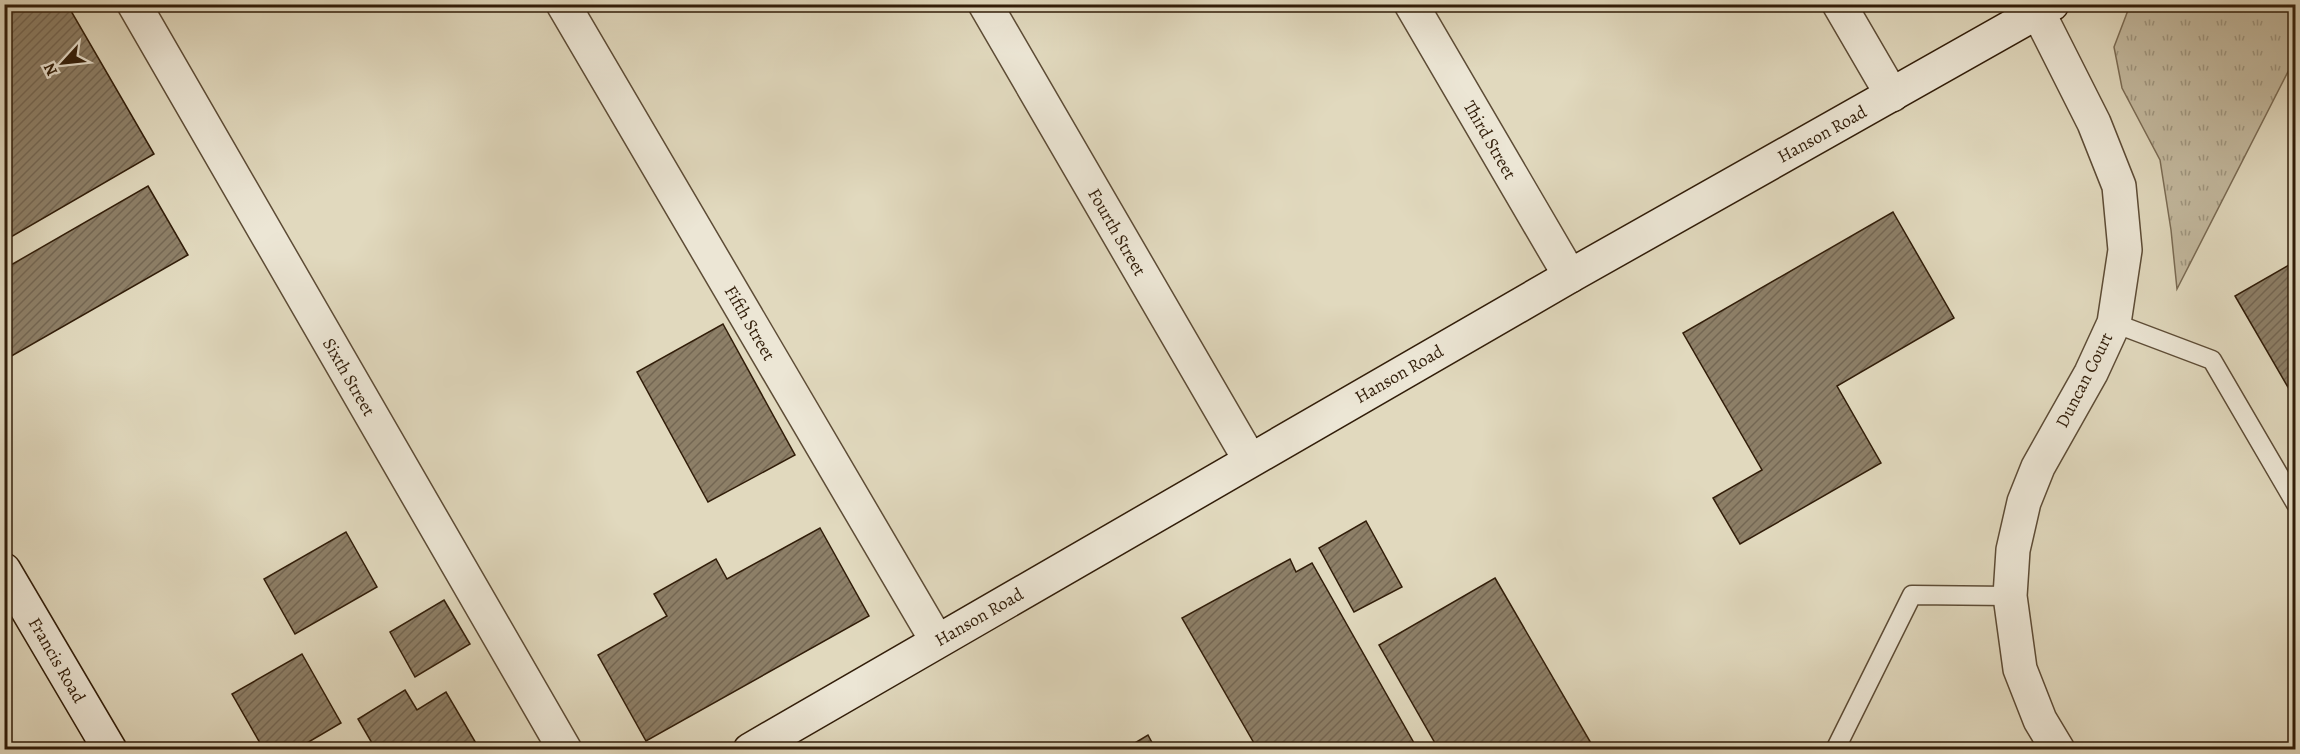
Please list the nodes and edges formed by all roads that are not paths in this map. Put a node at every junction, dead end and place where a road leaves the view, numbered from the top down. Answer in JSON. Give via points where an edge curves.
{"nodes":[{"id":1,"x":134,"y":4,"type":"edge"},
{"id":2,"x":563,"y":4,"type":"edge"},
{"id":3,"x":985,"y":4,"type":"edge"},
{"id":4,"x":1411,"y":4,"type":"edge"},
{"id":5,"x":1839,"y":4,"type":"edge"},
{"id":6,"x":2045,"y":8,"type":"edge"},
{"id":7,"x":1892,"y":95,"type":"junction"},
{"id":8,"x":1569,"y":276,"type":"junction"},
{"id":9,"x":2114,"y":323,"type":"junction"},
{"id":10,"x":1250,"y":460,"type":"junction"},
{"id":11,"x":2295,"y":504,"type":"edge"},
{"id":12,"x":4,"y":570,"type":"edge"},
{"id":13,"x":2010,"y":596,"type":"junction"},
{"id":14,"x":937,"y":641,"type":"junction"},
{"id":15,"x":110,"y":750,"type":"edge"},
{"id":16,"x":565,"y":750,"type":"edge"},
{"id":17,"x":750,"y":750,"type":"edge"},
{"id":18,"x":1835,"y":750,"type":"edge"},
{"id":19,"x":2058,"y":750,"type":"edge"}],
"edges":[{"from":1,"to":16,"type":"street","name":"Sixth Street"},
{"from":2,"to":14,"type":"street","name":"Fifth Street"},
{"from":3,"to":10,"type":"street","name":"Fourth Street"},
{"from":4,"to":8,"type":"street","name":"Third Street"},
{"from":5,"to":7,"type":"street"},
{"from":6,"to":7,"type":"street","name":"Hanson Road"},
{"from":6,"to":9,"type":"street","name":"Duncan Court","via":[[2119,186],[2126,250]]},
{"from":7,"to":8,"type":"street","name":"Hanson Road"},
{"from":8,"to":10,"type":"street","name":"Hanson Road"},
{"from":9,"to":11,"type":"lane","via":[[2212,360]]},
{"from":9,"to":13,"type":"street","name":"Duncan Court","via":[[2091,373],[2038,466],[2024,502],[2013,550]]},
{"from":10,"to":14,"type":"street","name":"Hanson Road"},
{"from":12,"to":15,"type":"street","name":"Francis Road"},
{"from":13,"to":18,"type":"lane","via":[[1912,595]]},
{"from":13,"to":19,"type":"street","name":"Duncan Court","via":[[2020,669],[2040,720]]},
{"from":14,"to":17,"type":"street","name":"Hanson Road"}]}
